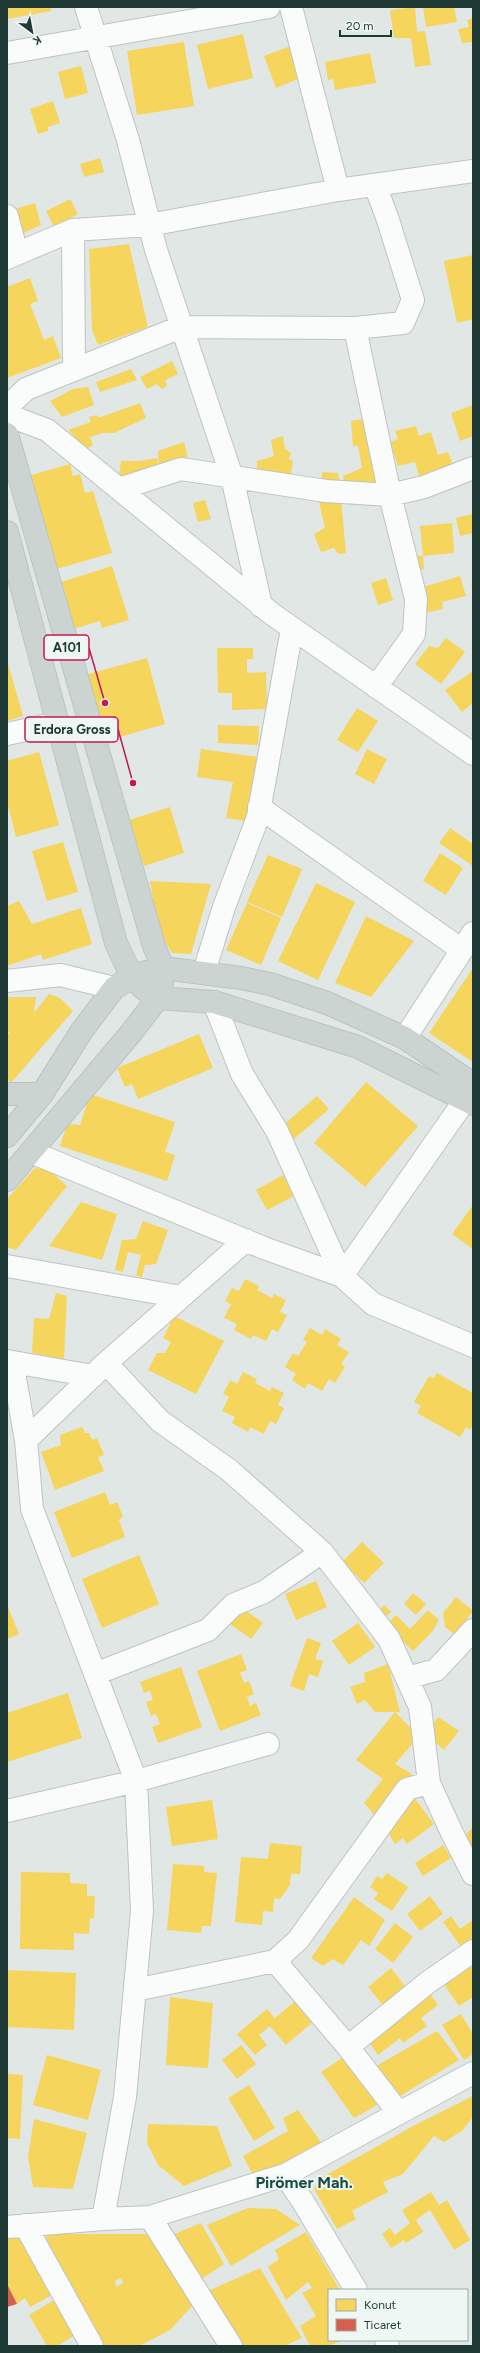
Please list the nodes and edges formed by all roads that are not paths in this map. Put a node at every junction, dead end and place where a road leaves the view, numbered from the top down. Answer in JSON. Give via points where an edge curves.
{"nodes":[{"id":1,"x":86,"y":7,"type":"edge"},
{"id":2,"x":269,"y":7,"type":"edge"},
{"id":3,"x":291,"y":7,"type":"edge"},
{"id":4,"x":97,"y":38,"type":"junction"},
{"id":5,"x":7,"y":53,"type":"edge"},
{"id":6,"x":473,"y":171,"type":"edge"},
{"id":7,"x":375,"y":185,"type":"junction"},
{"id":8,"x":338,"y":190,"type":"junction"},
{"id":9,"x":7,"y":216,"type":"edge"},
{"id":10,"x":149,"y":225,"type":"junction"},
{"id":11,"x":74,"y":230,"type":"junction"},
{"id":12,"x":12,"y":255,"type":"edge"},
{"id":13,"x":181,"y":327,"type":"junction"},
{"id":14,"x":355,"y":328,"type":"junction"},
{"id":15,"x":74,"y":370,"type":"junction"},
{"id":16,"x":7,"y":407,"type":"edge"},
{"id":17,"x":7,"y":415,"type":"edge"},
{"id":18,"x":7,"y":434,"type":"edge"},
{"id":19,"x":473,"y":468,"type":"edge"},
{"id":20,"x":232,"y":477,"type":"junction"},
{"id":21,"x":119,"y":489,"type":"junction"},
{"id":22,"x":390,"y":495,"type":"junction"},
{"id":23,"x":7,"y":532,"type":"edge"},
{"id":24,"x":261,"y":606,"type":"junction"},
{"id":25,"x":292,"y":629,"type":"junction"},
{"id":26,"x":376,"y":687,"type":"junction"},
{"id":27,"x":58,"y":723,"type":"junction"},
{"id":28,"x":7,"y":734,"type":"edge"},
{"id":29,"x":472,"y":752,"type":"edge"},
{"id":30,"x":259,"y":807,"type":"junction"},
{"id":31,"x":467,"y":941,"type":"edge"},
{"id":32,"x":163,"y":968,"type":"junction"},
{"id":33,"x":204,"y":972,"type":"junction"},
{"id":34,"x":7,"y":981,"type":"edge"},
{"id":35,"x":123,"y":982,"type":"junction"},
{"id":36,"x":158,"y":998,"type":"junction"},
{"id":37,"x":214,"y":1002,"type":"junction"},
{"id":38,"x":405,"y":1038,"type":"junction"},
{"id":39,"x":7,"y":1094,"type":"edge"},
{"id":40,"x":42,"y":1094,"type":"junction"},
{"id":41,"x":470,"y":1096,"type":"edge"},
{"id":42,"x":7,"y":1136,"type":"edge"},
{"id":43,"x":31,"y":1152,"type":"junction"},
{"id":44,"x":7,"y":1180,"type":"edge"},
{"id":45,"x":246,"y":1240,"type":"junction"},
{"id":46,"x":7,"y":1266,"type":"edge"},
{"id":47,"x":342,"y":1276,"type":"junction"},
{"id":48,"x":181,"y":1297,"type":"junction"},
{"id":49,"x":473,"y":1346,"type":"edge"},
{"id":50,"x":9,"y":1362,"type":"edge"},
{"id":51,"x":99,"y":1369,"type":"junction"},
{"id":52,"x":26,"y":1440,"type":"junction"},
{"id":53,"x":322,"y":1552,"type":"junction"},
{"id":54,"x":473,"y":1630,"type":"edge"},
{"id":55,"x":95,"y":1674,"type":"junction"},
{"id":56,"x":407,"y":1678,"type":"junction"},
{"id":57,"x":268,"y":1744,"type":"dead end"},
{"id":58,"x":136,"y":1781,"type":"junction"},
{"id":59,"x":430,"y":1783,"type":"junction"},
{"id":60,"x":7,"y":1811,"type":"edge"},
{"id":61,"x":473,"y":1874,"type":"edge"},
{"id":62,"x":473,"y":1951,"type":"edge"},
{"id":63,"x":276,"y":1961,"type":"junction"},
{"id":64,"x":135,"y":1990,"type":"junction"},
{"id":65,"x":348,"y":2047,"type":"junction"},
{"id":66,"x":473,"y":2073,"type":"edge"},
{"id":67,"x":398,"y":2112,"type":"junction"},
{"id":68,"x":285,"y":2175,"type":"junction"},
{"id":69,"x":150,"y":2218,"type":"junction"},
{"id":70,"x":103,"y":2219,"type":"junction"},
{"id":71,"x":16,"y":2226,"type":"edge"},
{"id":72,"x":355,"y":2289,"type":"edge"},
{"id":73,"x":92,"y":2346,"type":"edge"},
{"id":74,"x":231,"y":2346,"type":"edge"}],
"edges":[{"from":1,"to":4,"type":"street"},
{"from":2,"to":4,"type":"street"},
{"from":3,"to":8,"type":"street"},
{"from":4,"to":5,"type":"street"},
{"from":4,"to":10,"type":"street","via":[[128,140]]},
{"from":6,"to":7,"type":"street"},
{"from":7,"to":8,"type":"street"},
{"from":7,"to":14,"type":"street","via":[[413,300],[403,323]]},
{"from":8,"to":10,"type":"street"},
{"from":9,"to":12,"type":"street"},
{"from":10,"to":11,"type":"street"},
{"from":10,"to":13,"type":"street"},
{"from":11,"to":12,"type":"street"},
{"from":11,"to":15,"type":"street"},
{"from":13,"to":14,"type":"street"},
{"from":13,"to":15,"type":"street"},
{"from":13,"to":20,"type":"street"},
{"from":14,"to":22,"type":"street"},
{"from":15,"to":16,"type":"street","via":[[26,389]]},
{"from":17,"to":21,"type":"street","via":[[47,430]]},
{"from":18,"to":32,"type":"main road","via":[[154,946]]},
{"from":19,"to":22,"type":"street","via":[[424,487]]},
{"from":20,"to":21,"type":"street","via":[[181,469]]},
{"from":20,"to":22,"type":"street","via":[[326,491]]},
{"from":20,"to":24,"type":"street"},
{"from":21,"to":24,"type":"street"},
{"from":22,"to":26,"type":"street","via":[[416,599],[414,634]]},
{"from":23,"to":27,"type":"main road"},
{"from":24,"to":25,"type":"street"},
{"from":25,"to":26,"type":"street"},
{"from":25,"to":30,"type":"street"},
{"from":26,"to":29,"type":"street"},
{"from":27,"to":28,"type":"street"},
{"from":27,"to":35,"type":"main road","via":[[116,943]]},
{"from":30,"to":31,"type":"street"},
{"from":30,"to":33,"type":"street"},
{"from":31,"to":38,"type":"street"},
{"from":32,"to":33,"type":"main road"},
{"from":32,"to":35,"type":"main road"},
{"from":32,"to":36,"type":"main road"},
{"from":33,"to":38,"type":"main road","via":[[248,979],[294,991]]},
{"from":34,"to":35,"type":"street","via":[[60,975]]},
{"from":35,"to":36,"type":"main road","via":[[144,989]]},
{"from":35,"to":40,"type":"main road","via":[[81,1032]]},
{"from":36,"to":37,"type":"main road"},
{"from":36,"to":43,"type":"main road","via":[[131,1034]]},
{"from":37,"to":41,"type":"main road","via":[[358,1047]]},
{"from":37,"to":47,"type":"street","via":[[242,1074],[277,1131]]},
{"from":38,"to":41,"type":"main road"},
{"from":39,"to":40,"type":"main road"},
{"from":40,"to":42,"type":"main road"},
{"from":41,"to":47,"type":"street"},
{"from":43,"to":44,"type":"main road"},
{"from":43,"to":45,"type":"street"},
{"from":45,"to":47,"type":"street"},
{"from":45,"to":48,"type":"street"},
{"from":46,"to":48,"type":"street"},
{"from":47,"to":49,"type":"street","via":[[373,1304]]},
{"from":48,"to":51,"type":"street"},
{"from":50,"to":51,"type":"street"},
{"from":50,"to":52,"type":"street"},
{"from":51,"to":52,"type":"street"},
{"from":51,"to":53,"type":"street","via":[[160,1421],[229,1470]]},
{"from":52,"to":55,"type":"street","via":[[32,1509]]},
{"from":53,"to":55,"type":"street","via":[[264,1592],[233,1605],[208,1630]]},
{"from":53,"to":56,"type":"street","via":[[389,1639]]},
{"from":54,"to":56,"type":"street","via":[[436,1670]]},
{"from":55,"to":58,"type":"street"},
{"from":56,"to":59,"type":"street","via":[[420,1707]]},
{"from":57,"to":58,"type":"street"},
{"from":58,"to":60,"type":"street"},
{"from":58,"to":64,"type":"street","via":[[142,1911]]},
{"from":59,"to":61,"type":"street"},
{"from":59,"to":63,"type":"street","via":[[407,1790],[298,1940]]},
{"from":62,"to":65,"type":"street"},
{"from":63,"to":64,"type":"street"},
{"from":63,"to":65,"type":"street"},
{"from":64,"to":70,"type":"street","via":[[125,2097]]},
{"from":65,"to":67,"type":"street"},
{"from":66,"to":67,"type":"street"},
{"from":67,"to":68,"type":"street"},
{"from":68,"to":69,"type":"street"},
{"from":68,"to":72,"type":"street"},
{"from":69,"to":70,"type":"street"},
{"from":69,"to":74,"type":"street"},
{"from":70,"to":71,"type":"street"},
{"from":71,"to":73,"type":"street"}]}
